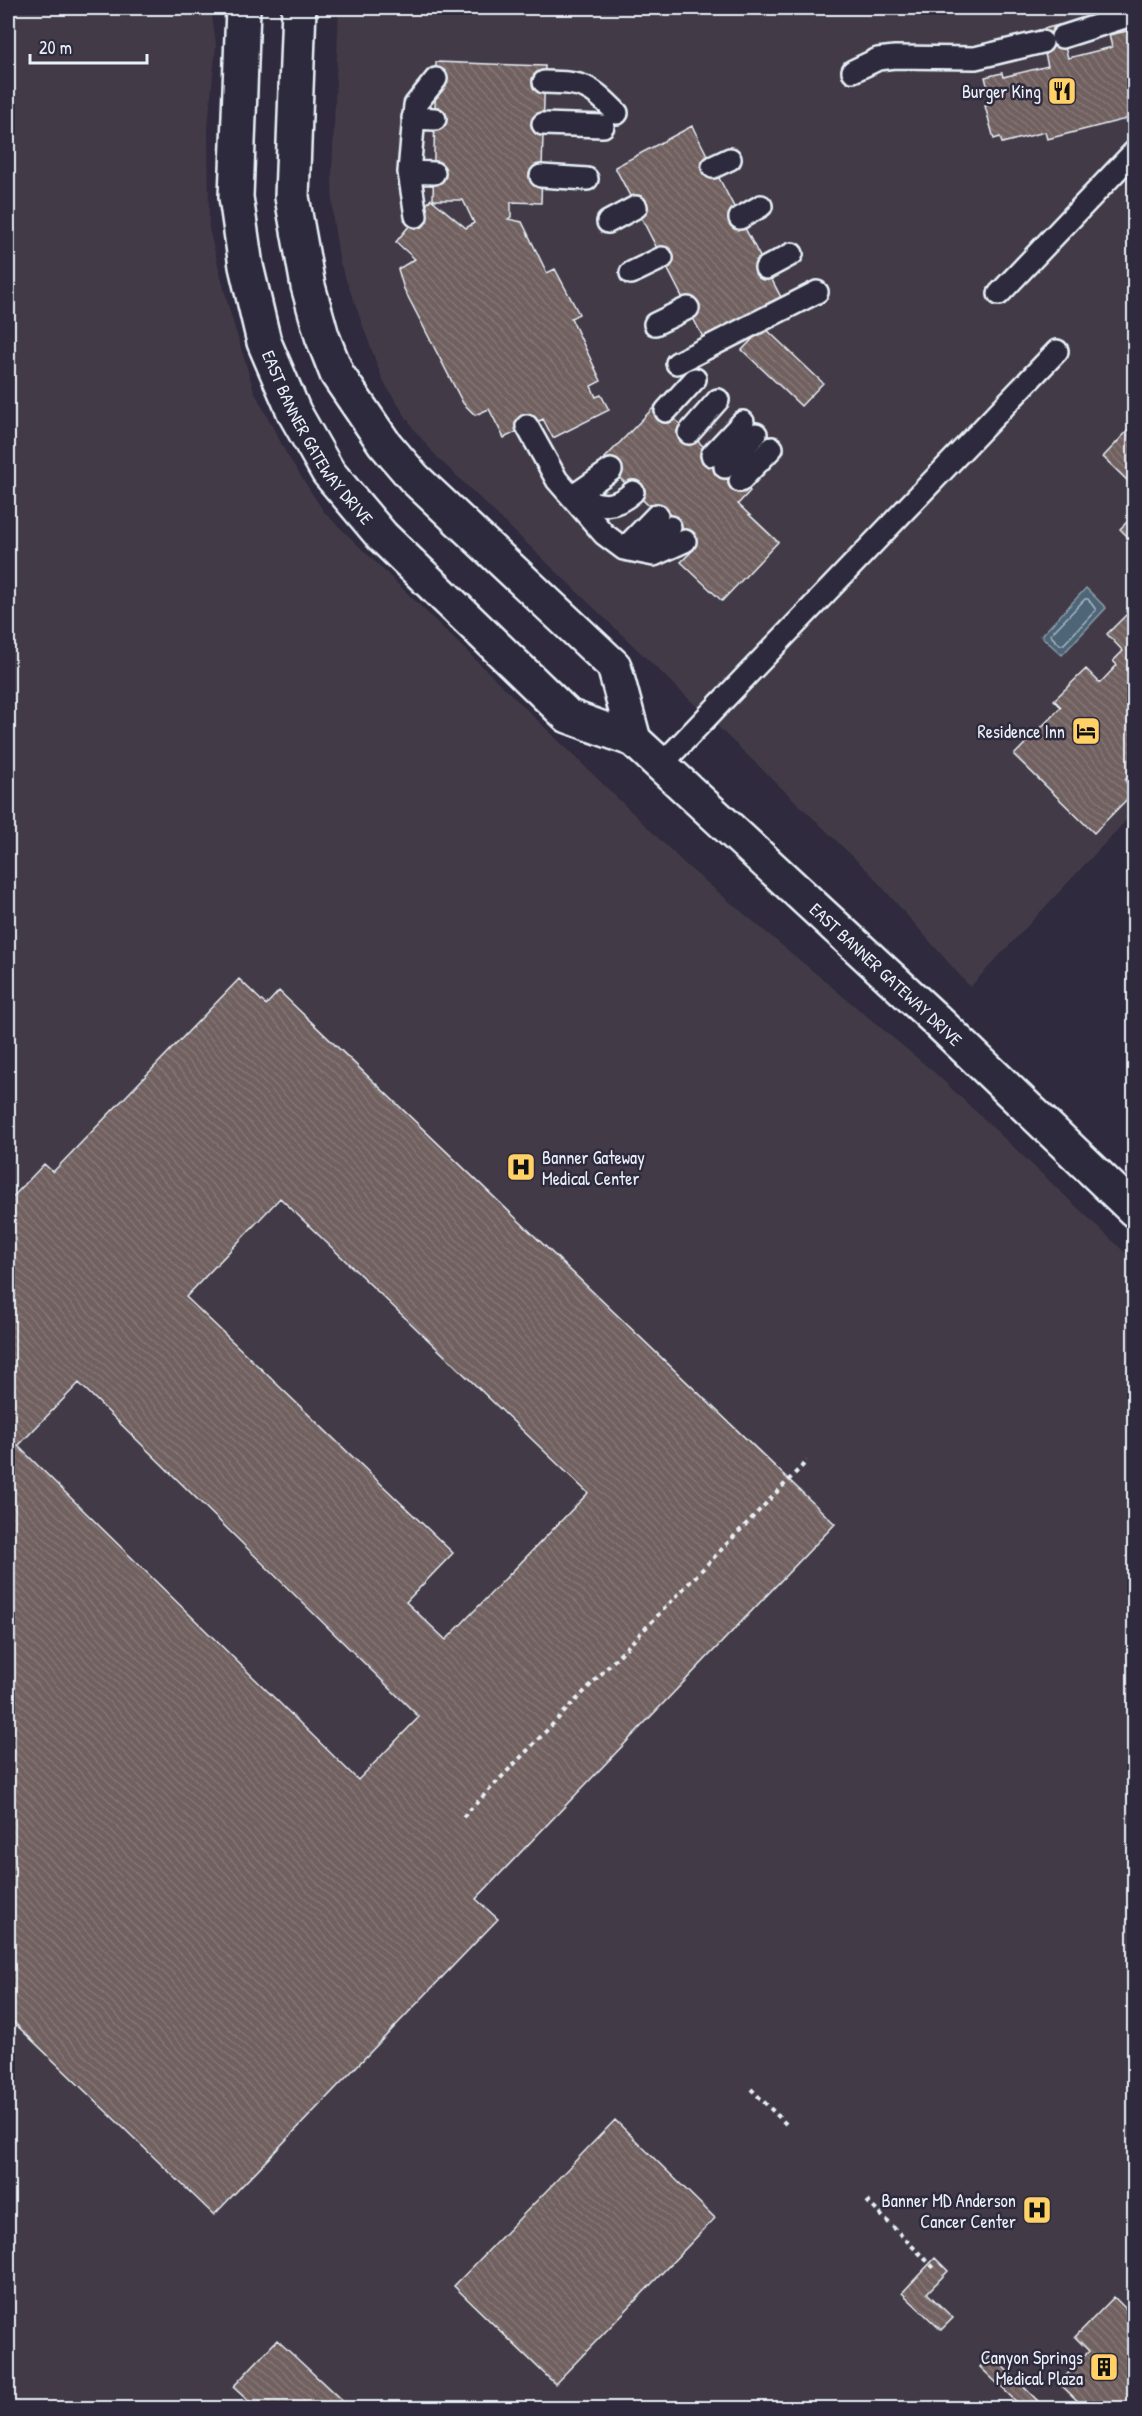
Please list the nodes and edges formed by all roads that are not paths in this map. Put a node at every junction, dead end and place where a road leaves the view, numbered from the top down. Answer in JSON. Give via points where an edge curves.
{"nodes":[{"id":1,"x":243,"y":8,"type":"edge"},
{"id":2,"x":299,"y":8,"type":"edge"},
{"id":3,"x":1134,"y":14,"type":"edge"},
{"id":4,"x":853,"y":71,"type":"dead end"},
{"id":5,"x":436,"y":79,"type":"dead end"},
{"id":6,"x":544,"y":82,"type":"dead end"},
{"id":7,"x":413,"y":118,"type":"junction"},
{"id":8,"x":435,"y":119,"type":"dead end"},
{"id":9,"x":543,"y":124,"type":"dead end"},
{"id":10,"x":1134,"y":152,"type":"edge"},
{"id":11,"x":409,"y":172,"type":"junction"},
{"id":12,"x":434,"y":173,"type":"dead end"},
{"id":13,"x":541,"y":176,"type":"dead end"},
{"id":14,"x":587,"y":179,"type":"dead end"},
{"id":15,"x":761,"y":206,"type":"dead end"},
{"id":16,"x":636,"y":207,"type":"dead end"},
{"id":17,"x":417,"y":216,"type":"dead end"},
{"id":18,"x":740,"y":218,"type":"dead end"},
{"id":19,"x":608,"y":222,"type":"dead end"},
{"id":20,"x":792,"y":254,"type":"dead end"},
{"id":21,"x":662,"y":258,"type":"dead end"},
{"id":22,"x":765,"y":268,"type":"dead end"},
{"id":23,"x":631,"y":273,"type":"dead end"},
{"id":24,"x":817,"y":292,"type":"dead end"},
{"id":25,"x":999,"y":294,"type":"dead end"},
{"id":26,"x":688,"y":308,"type":"dead end"},
{"id":27,"x":655,"y":324,"type":"dead end"},
{"id":28,"x":1057,"y":351,"type":"dead end"},
{"id":29,"x":677,"y":363,"type":"dead end"},
{"id":30,"x":695,"y":380,"type":"dead end"},
{"id":31,"x":718,"y":400,"type":"dead end"},
{"id":32,"x":666,"y":411,"type":"dead end"},
{"id":33,"x":527,"y":426,"type":"dead end"},
{"id":34,"x":689,"y":433,"type":"dead end"},
{"id":35,"x":726,"y":468,"type":"joint"},
{"id":36,"x":611,"y":470,"type":"dead end"},
{"id":37,"x":633,"y":492,"type":"dead end"},
{"id":38,"x":572,"y":497,"type":"junction"},
{"id":39,"x":624,"y":549,"type":"junction"},
{"id":40,"x":634,"y":740,"type":"junction"},
{"id":41,"x":660,"y":766,"type":"junction"},
{"id":42,"x":1134,"y":1210,"type":"edge"}],
"edges":[{"from":1,"to":40,"type":"street","name":"EAST BANNER GATEWAY DRIVE","via":[[236,196],[246,266],[264,342],[294,412],[328,472],[382,536],[568,716]]},
{"from":2,"to":40,"type":"street","name":"EAST BANNER GATEWAY DRIVE","via":[[292,197],[308,286],[337,374],[384,443],[414,478],[614,666]]},
{"from":3,"to":4,"type":"lane","via":[[975,58],[895,57],[878,59]]},
{"from":5,"to":7,"type":"lane","via":[[415,105]]},
{"from":6,"to":9,"type":"lane","via":[[578,83],[596,92],[610,119]]},
{"from":7,"to":8,"type":"lane"},
{"from":7,"to":11,"type":"lane"},
{"from":10,"to":25,"type":"lane"},
{"from":11,"to":12,"type":"lane"},
{"from":11,"to":17,"type":"lane"},
{"from":13,"to":14,"type":"lane"},
{"from":15,"to":18,"type":"lane"},
{"from":16,"to":19,"type":"lane"},
{"from":20,"to":22,"type":"lane"},
{"from":21,"to":23,"type":"lane"},
{"from":24,"to":29,"type":"lane"},
{"from":26,"to":27,"type":"lane"},
{"from":28,"to":41,"type":"lane"},
{"from":30,"to":32,"type":"lane"},
{"from":31,"to":34,"type":"lane"},
{"from":33,"to":38,"type":"lane","via":[[557,480]]},
{"from":35,"to":35,"type":"lane","via":[[757,435]]},
{"from":36,"to":38,"type":"lane"},
{"from":37,"to":38,"type":"lane","via":[[608,506]]},
{"from":38,"to":39,"type":"lane","via":[[604,534]]},
{"from":39,"to":39,"type":"lane","via":[[671,527],[654,555]]},
{"from":40,"to":41,"type":"street","name":"EAST BANNER GATEWAY DRIVE"},
{"from":41,"to":42,"type":"street","name":"EAST BANNER GATEWAY DRIVE","via":[[934,1018]]}]}
